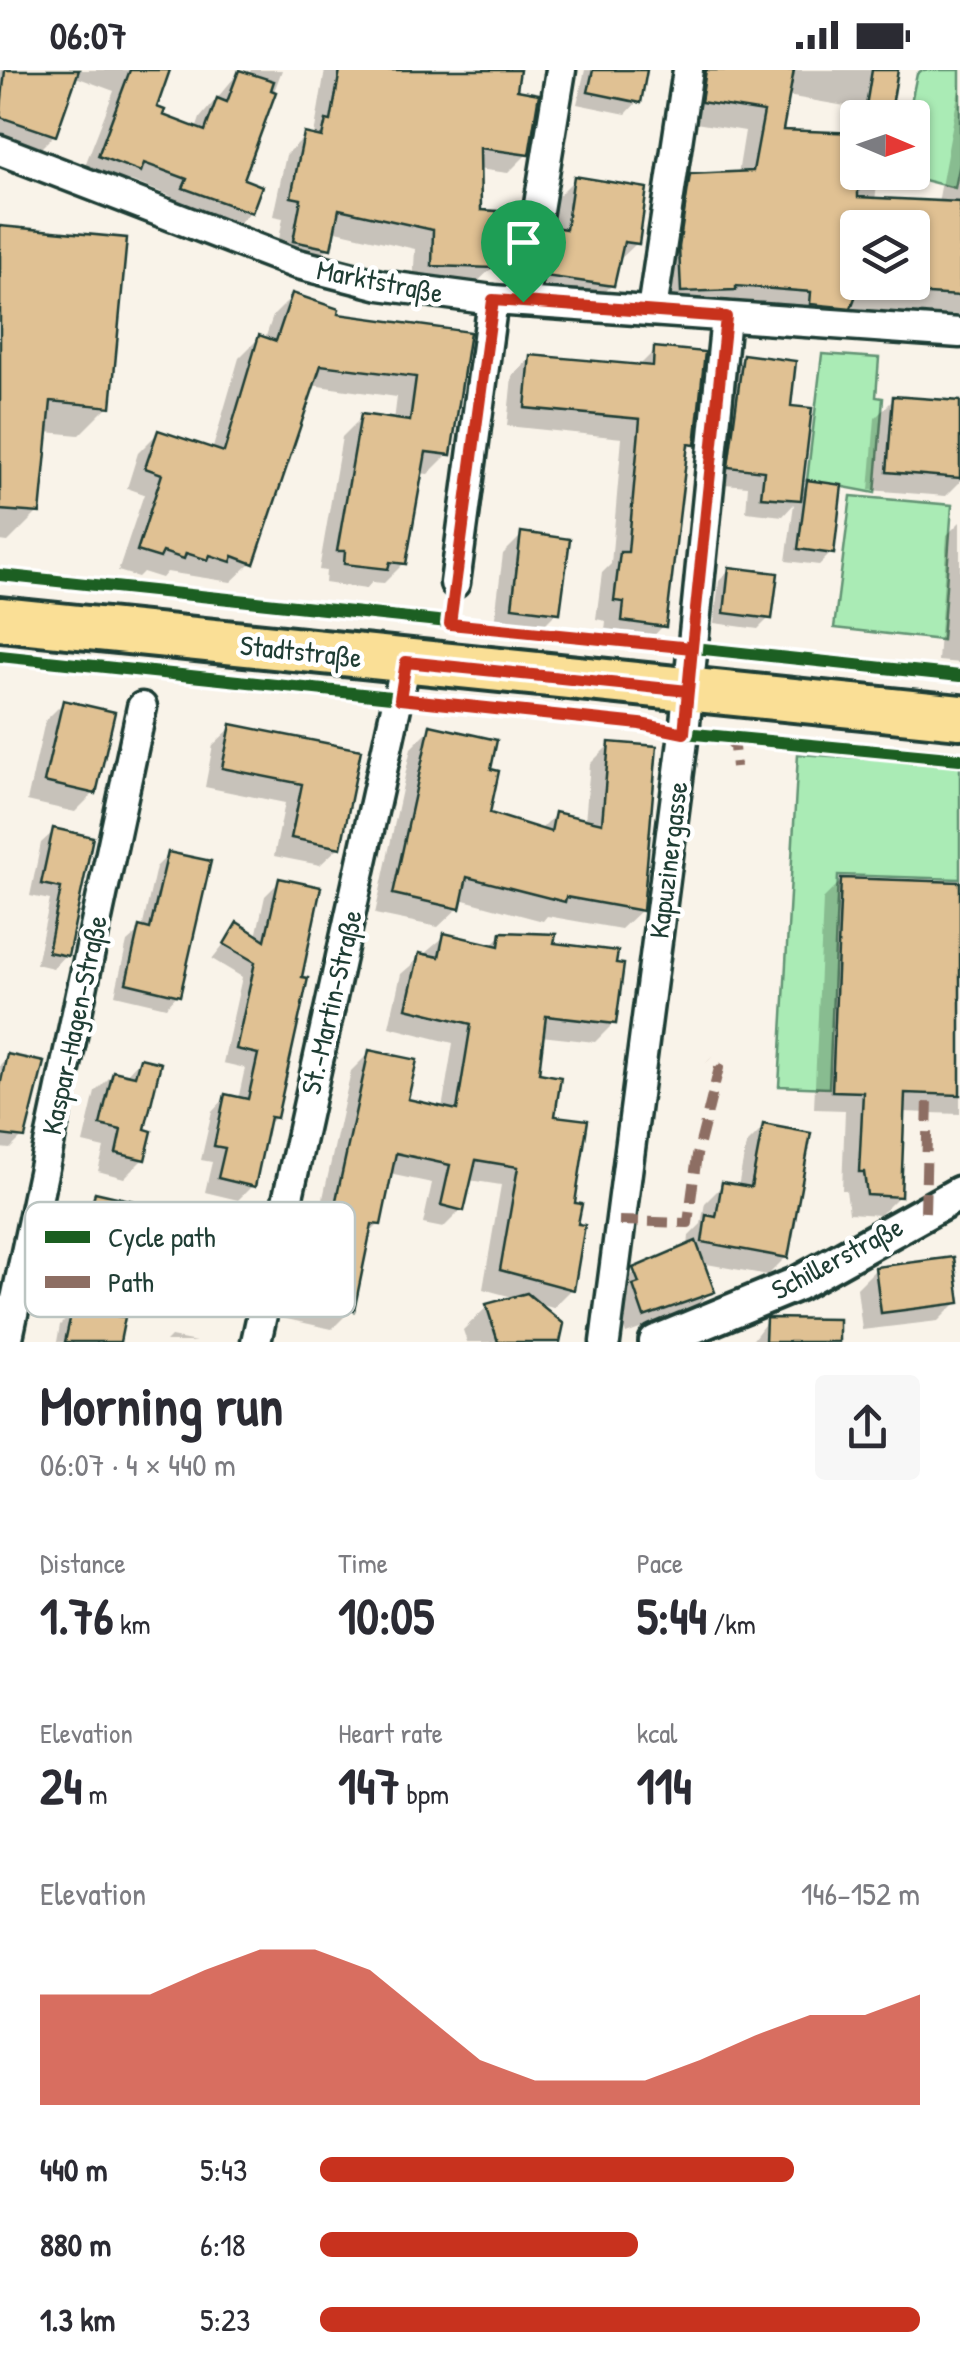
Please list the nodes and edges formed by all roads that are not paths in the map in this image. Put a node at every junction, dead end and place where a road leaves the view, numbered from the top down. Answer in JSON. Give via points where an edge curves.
{"nodes":[{"id":1,"x":561,"y":70,"type":"edge"},
{"id":2,"x":688,"y":70,"type":"edge"},
{"id":3,"x":0,"y":150,"type":"edge"},
{"id":4,"x":493,"y":300,"type":"junction"},
{"id":5,"x":523,"y":302,"type":"junction"},
{"id":6,"x":652,"y":310,"type":"junction"},
{"id":7,"x":726,"y":317,"type":"junction"},
{"id":8,"x":960,"y":333,"type":"edge"},
{"id":9,"x":455,"y":583,"type":"dead end"},
{"id":10,"x":0,"y":619,"type":"edge"},
{"id":11,"x":406,"y":662,"type":"junction"},
{"id":12,"x":688,"y":691,"type":"junction"},
{"id":13,"x":142,"y":708,"type":"dead end"},
{"id":14,"x":960,"y":717,"type":"edge"},
{"id":15,"x":960,"y":1192,"type":"edge"},
{"id":16,"x":37,"y":1202,"type":"edge"},
{"id":17,"x":287,"y":1202,"type":"edge"},
{"id":18,"x":25,"y":1257,"type":"edge"},
{"id":19,"x":262,"y":1317,"type":"edge"},
{"id":20,"x":7,"y":1342,"type":"edge"},
{"id":21,"x":256,"y":1342,"type":"edge"},
{"id":22,"x":606,"y":1342,"type":"edge"},
{"id":23,"x":656,"y":1342,"type":"edge"}],
"edges":[{"from":1,"to":5,"type":"street"},
{"from":2,"to":6,"type":"street"},
{"from":3,"to":4,"type":"street","name":"Marktstraße","via":[[294,263],[380,285]]},
{"from":4,"to":5,"type":"street","name":"Marktstraße"},
{"from":4,"to":9,"type":"street"},
{"from":5,"to":6,"type":"street","name":"Marktstraße"},
{"from":6,"to":7,"type":"street","name":"Marktstraße"},
{"from":7,"to":8,"type":"street","name":"Marktstraße"},
{"from":7,"to":12,"type":"street","name":"Kapuzinergasse"},
{"from":10,"to":11,"type":"main road","name":"Stadtstraße"},
{"from":11,"to":12,"type":"main road","name":"Stadtstraße"},
{"from":11,"to":17,"type":"street","name":"St.-Martin-Straße"},
{"from":12,"to":14,"type":"main road","name":"Stadtstraße"},
{"from":12,"to":22,"type":"street","name":"Kapuzinergasse"},
{"from":13,"to":16,"type":"street","name":"Kaspar-Hagen-Straße"},
{"from":15,"to":23,"type":"street","name":"Schillerstraße","via":[[797,1284]]},
{"from":18,"to":20,"type":"street","name":"Kaspar-Hagen-Straße"},
{"from":19,"to":21,"type":"street","name":"St.-Martin-Straße"}]}
